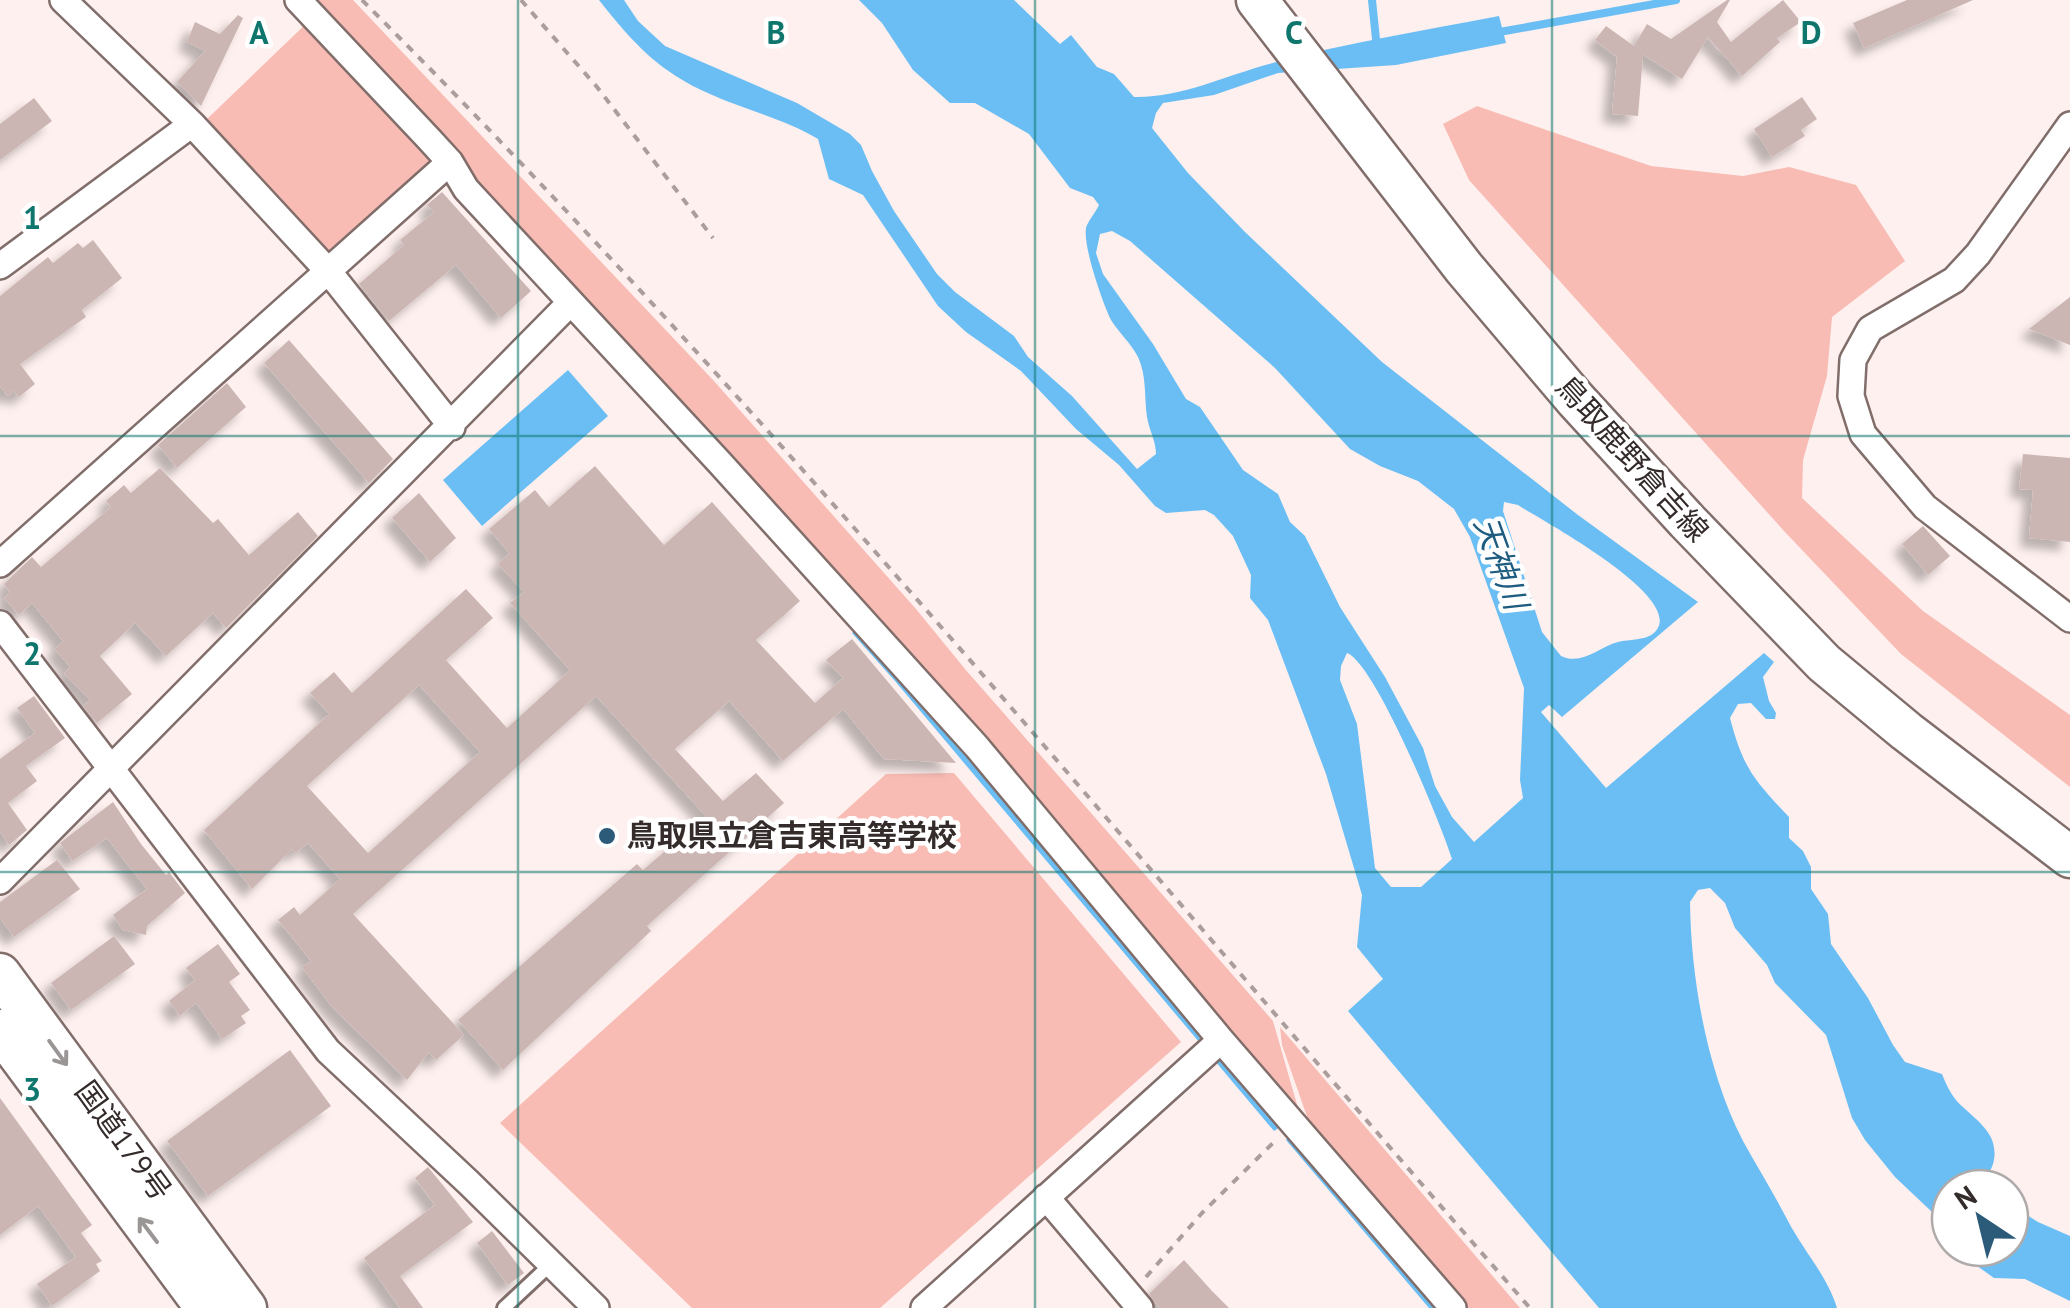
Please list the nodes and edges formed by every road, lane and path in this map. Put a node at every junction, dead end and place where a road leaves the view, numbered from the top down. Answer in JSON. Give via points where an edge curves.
{"nodes":[{"id":1,"x":63,"y":0,"type":"edge"},
{"id":2,"x":298,"y":0,"type":"edge"},
{"id":3,"x":362,"y":0,"type":"edge"},
{"id":4,"x":521,"y":0,"type":"edge"},
{"id":5,"x":1260,"y":3,"type":"edge"},
{"id":6,"x":192,"y":124,"type":"junction"},
{"id":7,"x":2070,"y":125,"type":"edge"},
{"id":8,"x":450,"y":162,"type":"junction"},
{"id":9,"x":713,"y":238,"type":"dead end"},
{"id":10,"x":0,"y":266,"type":"edge"},
{"id":11,"x":330,"y":272,"type":"junction"},
{"id":12,"x":570,"y":303,"type":"junction"},
{"id":13,"x":452,"y":427,"type":"junction"},
{"id":14,"x":0,"y":564,"type":"edge"},
{"id":15,"x":2070,"y":620,"type":"edge"},
{"id":16,"x":0,"y":624,"type":"edge"},
{"id":17,"x":110,"y":770,"type":"junction"},
{"id":18,"x":2070,"y":857,"type":"edge"},
{"id":19,"x":0,"y":881,"type":"edge"},
{"id":20,"x":0,"y":974,"type":"edge"},
{"id":21,"x":0,"y":1030,"type":"edge"},
{"id":22,"x":1222,"y":1040,"type":"junction"},
{"id":23,"x":1294,"y":1122,"type":"junction"},
{"id":24,"x":1046,"y":1197,"type":"junction"},
{"id":25,"x":550,"y":1264,"type":"junction"},
{"id":26,"x":1134,"y":1302,"type":"edge"},
{"id":27,"x":206,"y":1308,"type":"edge"},
{"id":28,"x":246,"y":1308,"type":"edge"},
{"id":29,"x":504,"y":1308,"type":"edge"},
{"id":30,"x":596,"y":1308,"type":"edge"},
{"id":31,"x":924,"y":1308,"type":"edge"},
{"id":32,"x":1453,"y":1308,"type":"edge"},
{"id":33,"x":1530,"y":1308,"type":"edge"}],
"edges":[{"from":1,"to":6,"type":"street"},
{"from":2,"to":8,"type":"street"},
{"from":3,"to":33,"type":"path","via":[[634,284],[920,600]]},
{"from":4,"to":9,"type":"path"},
{"from":5,"to":18,"type":"main road","name":"鳥取鹿野倉吉線","via":[[1464,268],[1576,400],[1824,663]]},
{"from":6,"to":10,"type":"street"},
{"from":6,"to":11,"type":"street"},
{"from":7,"to":15,"type":"street","via":[[1954,280],[1870,328],[1854,360],[1851,396],[1863,434],[1925,507]]},
{"from":8,"to":11,"type":"street"},
{"from":8,"to":12,"type":"street","via":[[466,189]]},
{"from":11,"to":13,"type":"street"},
{"from":11,"to":14,"type":"street"},
{"from":12,"to":13,"type":"street"},
{"from":12,"to":22,"type":"street","via":[[977,747]]},
{"from":13,"to":17,"type":"street"},
{"from":16,"to":17,"type":"street"},
{"from":17,"to":19,"type":"street"},
{"from":17,"to":25,"type":"street","via":[[328,1051]]},
{"from":20,"to":28,"type":"main road","name":"国道179号","one_way":true},
{"from":27,"to":21,"type":"main road","name":"国道179号","one_way":true},
{"from":22,"to":23,"type":"street"},
{"from":22,"to":24,"type":"street"},
{"from":23,"to":26,"type":"path","via":[[1202,1214]]},
{"from":23,"to":32,"type":"street"},
{"from":24,"to":26,"type":"street"},
{"from":24,"to":31,"type":"street"},
{"from":25,"to":29,"type":"lane"},
{"from":25,"to":30,"type":"street"}]}
